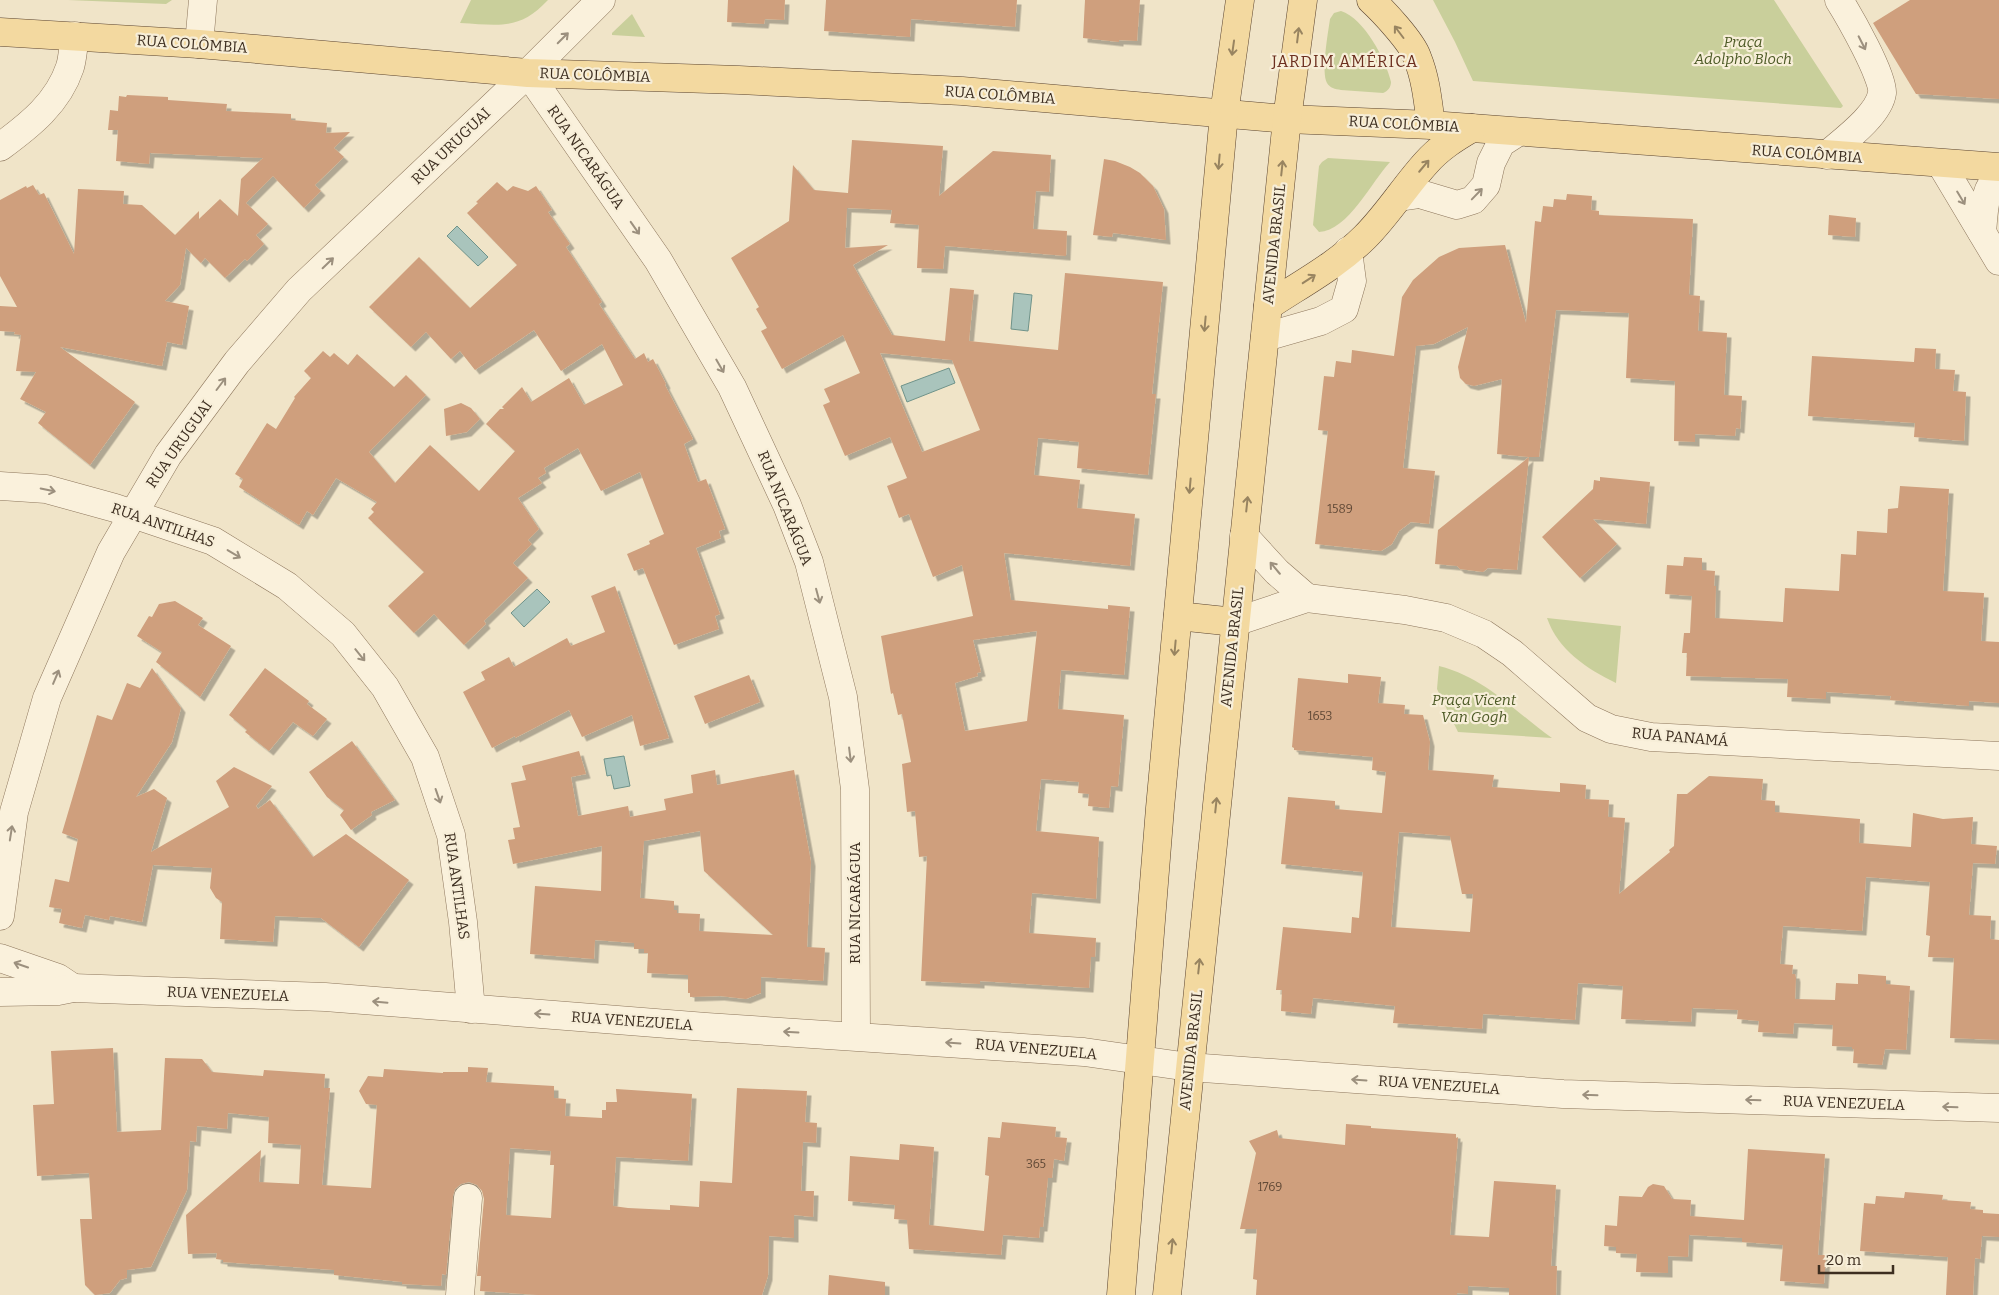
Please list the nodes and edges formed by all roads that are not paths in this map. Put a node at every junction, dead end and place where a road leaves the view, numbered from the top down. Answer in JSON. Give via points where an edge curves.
{"nodes":[{"id":1,"x":203,"y":0,"type":"edge"},
{"id":2,"x":601,"y":0,"type":"edge"},
{"id":3,"x":1240,"y":0,"type":"edge"},
{"id":4,"x":1303,"y":0,"type":"edge"},
{"id":5,"x":1371,"y":0,"type":"edge"},
{"id":6,"x":1839,"y":0,"type":"edge"},
{"id":7,"x":0,"y":32,"type":"edge"},
{"id":8,"x":75,"y":36,"type":"junction"},
{"id":9,"x":199,"y":44,"type":"junction"},
{"id":10,"x":528,"y":72,"type":"junction"},
{"id":11,"x":1224,"y":114,"type":"junction"},
{"id":12,"x":1287,"y":118,"type":"junction"},
{"id":13,"x":1431,"y":125,"type":"junction"},
{"id":14,"x":1472,"y":128,"type":"junction"},
{"id":15,"x":1518,"y":132,"type":"junction"},
{"id":16,"x":0,"y":147,"type":"edge"},
{"id":17,"x":1828,"y":155,"type":"junction"},
{"id":18,"x":1941,"y":164,"type":"junction"},
{"id":19,"x":1999,"y":167,"type":"edge"},
{"id":20,"x":1999,"y":177,"type":"edge"},
{"id":21,"x":1399,"y":197,"type":"junction"},
{"id":22,"x":1982,"y":232,"type":"junction"},
{"id":23,"x":1348,"y":252,"type":"junction"},
{"id":24,"x":1999,"y":261,"type":"edge"},
{"id":25,"x":1268,"y":306,"type":"junction"},
{"id":26,"x":1265,"y":336,"type":"junction"},
{"id":27,"x":0,"y":486,"type":"edge"},
{"id":28,"x":132,"y":514,"type":"junction"},
{"id":29,"x":1244,"y":536,"type":"junction"},
{"id":30,"x":1307,"y":598,"type":"junction"},
{"id":31,"x":1178,"y":616,"type":"junction"},
{"id":32,"x":1235,"y":622,"type":"junction"},
{"id":33,"x":1999,"y":756,"type":"edge"},
{"id":34,"x":0,"y":916,"type":"edge"},
{"id":35,"x":0,"y":958,"type":"edge"},
{"id":36,"x":73,"y":988,"type":"junction"},
{"id":37,"x":0,"y":992,"type":"edge"},
{"id":38,"x":471,"y":1009,"type":"junction"},
{"id":39,"x":856,"y":1036,"type":"junction"},
{"id":40,"x":1141,"y":1061,"type":"junction"},
{"id":41,"x":1189,"y":1067,"type":"junction"},
{"id":42,"x":1999,"y":1108,"type":"edge"},
{"id":43,"x":468,"y":1198,"type":"dead end"},
{"id":44,"x":460,"y":1295,"type":"edge"},
{"id":45,"x":1121,"y":1295,"type":"edge"},
{"id":46,"x":1167,"y":1295,"type":"edge"}],
"edges":[{"from":1,"to":9,"type":"street"},
{"from":10,"to":2,"type":"street","name":"RUA URUGUAI","one_way":true},
{"from":3,"to":11,"type":"main road","one_way":true},
{"from":12,"to":4,"type":"main road","name":"AVENIDA BRASIL","one_way":true},
{"from":13,"to":5,"type":"main road","one_way":true,"via":[[1426,85],[1417,54]]},
{"from":6,"to":17,"type":"street","one_way":true,"via":[[1880,77],[1882,93],[1872,115]]},
{"from":7,"to":8,"type":"main road","name":"RUA COLÔMBIA"},
{"from":8,"to":9,"type":"main road","name":"RUA COLÔMBIA"},
{"from":8,"to":16,"type":"street","via":[[70,65],[61,89],[46,109]]},
{"from":9,"to":10,"type":"main road","name":"RUA COLÔMBIA"},
{"from":10,"to":11,"type":"main road","name":"RUA COLÔMBIA","via":[[962,91]]},
{"from":28,"to":10,"type":"street","name":"RUA URUGUAI","one_way":true,"via":[[174,447],[238,362],[299,290]]},
{"from":10,"to":39,"type":"street","name":"RUA NICARÁGUA","one_way":true,"via":[[658,260],[732,387],[787,505],[809,562],[843,697],[855,789]]},
{"from":11,"to":12,"type":"main road","name":"RUA COLÔMBIA"},
{"from":11,"to":31,"type":"main road","one_way":true},
{"from":12,"to":13,"type":"main road","name":"RUA COLÔMBIA"},
{"from":25,"to":12,"type":"main road","name":"AVENIDA BRASIL","one_way":true},
{"from":13,"to":14,"type":"main road","name":"RUA COLÔMBIA"},
{"from":14,"to":15,"type":"main road","name":"RUA COLÔMBIA"},
{"from":21,"to":14,"type":"main road","one_way":true,"via":[[1426,162],[1445,144]]},
{"from":15,"to":17,"type":"main road","name":"RUA COLÔMBIA"},
{"from":21,"to":15,"type":"street","one_way":true,"via":[[1420,194],[1457,205],[1473,200],[1486,185],[1491,163],[1501,143]]},
{"from":17,"to":18,"type":"main road","name":"RUA COLÔMBIA"},
{"from":18,"to":19,"type":"main road","name":"RUA COLÔMBIA"},
{"from":18,"to":22,"type":"street","one_way":true},
{"from":20,"to":22,"type":"street","via":[[1994,180],[1986,198]]},
{"from":21,"to":23,"type":"main road"},
{"from":22,"to":24,"type":"street"},
{"from":25,"to":23,"type":"main road","one_way":true},
{"from":23,"to":26,"type":"street","via":[[1352,281],[1344,309],[1321,321]]},
{"from":25,"to":26,"type":"main road","name":"AVENIDA BRASIL"},
{"from":29,"to":26,"type":"main road","name":"AVENIDA BRASIL","one_way":true},
{"from":27,"to":28,"type":"street","name":"RUA ANTILHAS","one_way":true,"via":[[46,489]]},
{"from":34,"to":28,"type":"street","name":"RUA URUGUAI","one_way":true,"via":[[14,812],[47,698],[110,552]]},
{"from":28,"to":38,"type":"street","name":"RUA ANTILHAS","one_way":true,"via":[[213,541],[288,586],[343,634],[385,687],[425,757],[451,835],[464,922]]},
{"from":30,"to":29,"type":"street","one_way":true,"via":[[1277,572]]},
{"from":29,"to":32,"type":"main road","name":"AVENIDA BRASIL"},
{"from":30,"to":32,"type":"street","name":"RUA PANAMÁ"},
{"from":30,"to":33,"type":"street","name":"RUA PANAMÁ","via":[[1446,618],[1484,634],[1512,653],[1587,718],[1611,729],[1651,737]]},
{"from":31,"to":32,"type":"main road"},
{"from":31,"to":40,"type":"main road","one_way":true},
{"from":41,"to":32,"type":"main road","name":"AVENIDA BRASIL","one_way":true},
{"from":36,"to":35,"type":"street","name":"RUA VENEZUELA","one_way":true,"via":[[58,978]]},
{"from":36,"to":37,"type":"street","name":"RUA VENEZUELA"},
{"from":38,"to":36,"type":"street","name":"RUA VENEZUELA","one_way":true,"via":[[325,997]]},
{"from":39,"to":38,"type":"street","name":"RUA VENEZUELA","one_way":true},
{"from":40,"to":39,"type":"street","name":"RUA VENEZUELA","one_way":true,"via":[[1084,1052]]},
{"from":40,"to":41,"type":"street","name":"RUA VENEZUELA"},
{"from":40,"to":45,"type":"main road"},
{"from":42,"to":41,"type":"street","name":"RUA VENEZUELA","one_way":true,"via":[[1563,1094]]},
{"from":46,"to":41,"type":"main road","name":"AVENIDA BRASIL","one_way":true},
{"from":43,"to":44,"type":"street"}]}
